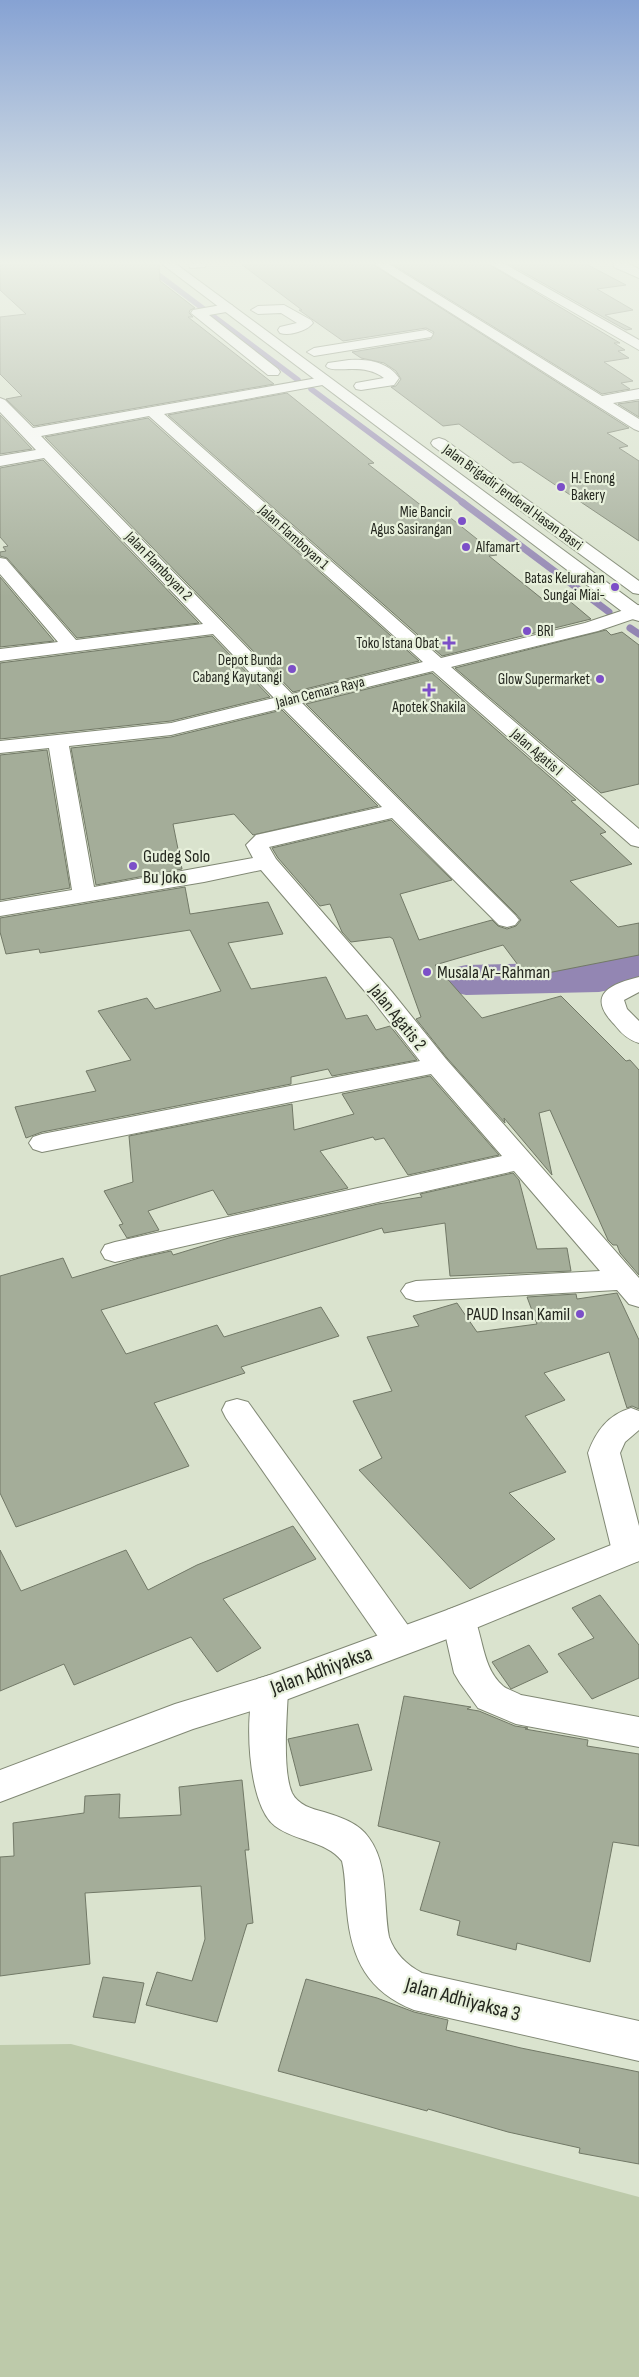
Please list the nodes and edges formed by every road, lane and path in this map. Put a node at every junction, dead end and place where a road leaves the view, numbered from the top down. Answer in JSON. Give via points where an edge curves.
{"nodes":[{"id":1,"x":311,"y":375,"type":"edge"},
{"id":2,"x":345,"y":375,"type":"edge"},
{"id":3,"x":388,"y":375,"type":"edge"},
{"id":4,"x":557,"y":375,"type":"edge"},
{"id":5,"x":323,"y":381,"type":"junction"},
{"id":6,"x":361,"y":386,"type":"junction"},
{"id":7,"x":639,"y":394,"type":"edge"},
{"id":8,"x":376,"y":397,"type":"dead end"},
{"id":9,"x":599,"y":401,"type":"junction"},
{"id":10,"x":0,"y":403,"type":"edge"},
{"id":11,"x":152,"y":411,"type":"junction"},
{"id":12,"x":398,"y":413,"type":"dead end"},
{"id":13,"x":372,"y":418,"type":"junction"},
{"id":14,"x":412,"y":423,"type":"dead end"},
{"id":15,"x":639,"y":426,"type":"edge"},
{"id":16,"x":386,"y":428,"type":"junction"},
{"id":17,"x":30,"y":433,"type":"junction"},
{"id":18,"x":427,"y":435,"type":"dead end"},
{"id":19,"x":49,"y":452,"type":"junction"},
{"id":20,"x":0,"y":460,"type":"edge"},
{"id":21,"x":0,"y":563,"type":"edge"},
{"id":22,"x":639,"y":589,"type":"edge"},
{"id":23,"x":638,"y":613,"type":"edge"},
{"id":24,"x":219,"y":628,"type":"junction"},
{"id":25,"x":70,"y":645,"type":"junction"},
{"id":26,"x":0,"y":655,"type":"edge"},
{"id":27,"x":435,"y":663,"type":"junction"},
{"id":28,"x":288,"y":701,"type":"junction"},
{"id":29,"x":58,"y":742,"type":"junction"},
{"id":30,"x":0,"y":747,"type":"edge"},
{"id":31,"x":398,"y":810,"type":"junction"},
{"id":32,"x":639,"y":840,"type":"edge"},
{"id":33,"x":266,"y":862,"type":"junction"},
{"id":34,"x":84,"y":896,"type":"junction"},
{"id":35,"x":0,"y":909,"type":"edge"},
{"id":36,"x":508,"y":920,"type":"dead end"},
{"id":37,"x":639,"y":984,"type":"edge"},
{"id":38,"x":639,"y":1036,"type":"edge"},
{"id":39,"x":437,"y":1065,"type":"junction"},
{"id":40,"x":42,"y":1143,"type":"dead end"},
{"id":41,"x":520,"y":1161,"type":"junction"},
{"id":42,"x":115,"y":1252,"type":"dead end"},
{"id":43,"x":631,"y":1289,"type":"edge"},
{"id":44,"x":416,"y":1291,"type":"dead end"},
{"id":45,"x":237,"y":1410,"type":"dead end"},
{"id":46,"x":631,"y":1420,"type":"dead end"},
{"id":47,"x":634,"y":1549,"type":"edge"},
{"id":48,"x":459,"y":1620,"type":"junction"},
{"id":49,"x":400,"y":1641,"type":"junction"},
{"id":50,"x":270,"y":1690,"type":"junction"},
{"id":51,"x":639,"y":1732,"type":"edge"},
{"id":52,"x":0,"y":1786,"type":"edge"},
{"id":53,"x":639,"y":2041,"type":"edge"}],
"edges":[{"from":1,"to":5,"type":"main road","name":"Jalan Brigadir Jenderal Hasan Basri"},
{"from":2,"to":6,"type":"main road"},
{"from":3,"to":6,"type":"main road","via":[[392,378],[389,382]]},
{"from":4,"to":9,"type":"main road"},
{"from":5,"to":11,"type":"main road"},
{"from":5,"to":13,"type":"main road","name":"Jalan Brigadir Jenderal Hasan Basri"},
{"from":6,"to":8,"type":"main road"},
{"from":7,"to":9,"type":"main road"},
{"from":9,"to":15,"type":"main road"},
{"from":10,"to":17,"type":"main road","name":"Jalan Flamboyan 2"},
{"from":11,"to":17,"type":"main road","via":[[127,410]]},
{"from":11,"to":27,"type":"main road","name":"Jalan Flamboyan 1"},
{"from":12,"to":13,"type":"main road"},
{"from":13,"to":16,"type":"main road","name":"Jalan Brigadir Jenderal Hasan Basri"},
{"from":14,"to":16,"type":"main road"},
{"from":16,"to":23,"type":"main road","name":"Jalan Brigadir Jenderal Hasan Basri"},
{"from":17,"to":19,"type":"main road","name":"Jalan Flamboyan 2"},
{"from":18,"to":22,"type":"main road","name":"Jalan Brigadir Jenderal Hasan Basri"},
{"from":19,"to":20,"type":"main road"},
{"from":19,"to":24,"type":"main road","name":"Jalan Flamboyan 2"},
{"from":21,"to":25,"type":"main road"},
{"from":23,"to":27,"type":"main road","name":"Jalan Cemara Raya"},
{"from":24,"to":25,"type":"main road"},
{"from":24,"to":28,"type":"main road","name":"Jalan Flamboyan 2"},
{"from":25,"to":26,"type":"main road"},
{"from":27,"to":28,"type":"main road","name":"Jalan Cemara Raya"},
{"from":27,"to":32,"type":"main road","name":"Jalan Agatis I"},
{"from":28,"to":29,"type":"main road","name":"Jalan Cemara Raya","via":[[171,729]]},
{"from":28,"to":31,"type":"main road","name":"Jalan Flamboyan 2"},
{"from":29,"to":30,"type":"main road","name":"Jalan Cemara Raya"},
{"from":29,"to":34,"type":"main road"},
{"from":31,"to":33,"type":"main road","name":"Jalan Agatis 2","via":[[261,841],[257,845]]},
{"from":31,"to":36,"type":"main road","name":"Jalan Flamboyan 2"},
{"from":33,"to":34,"type":"main road"},
{"from":33,"to":39,"type":"main road","name":"Jalan Agatis 2","via":[[383,997]]},
{"from":34,"to":35,"type":"main road"},
{"from":37,"to":38,"type":"main road","via":[[618,992],[613,998],[613,1010]]},
{"from":39,"to":40,"type":"main road"},
{"from":39,"to":41,"type":"main road","name":"Jalan Agatis 2"},
{"from":41,"to":42,"type":"main road"},
{"from":41,"to":43,"type":"main road","name":"Jalan Agatis 2"},
{"from":43,"to":44,"type":"main road"},
{"from":45,"to":49,"type":"main road"},
{"from":46,"to":47,"type":"main road","via":[[608,1438],[604,1453]]},
{"from":47,"to":48,"type":"main road","name":"Jalan Adhiyaksa"},
{"from":48,"to":49,"type":"main road","name":"Jalan Adhiyaksa"},
{"from":48,"to":51,"type":"main road","via":[[472,1673],[492,1697],[516,1709]]},
{"from":49,"to":50,"type":"main road","name":"Jalan Adhiyaksa"},
{"from":50,"to":52,"type":"main road","name":"Jalan Adhiyaksa","via":[[188,1714]]},
{"from":50,"to":53,"type":"main road","name":"Jalan Adhiyaksa 3","via":[[269,1762],[278,1805],[307,1826],[336,1832],[348,1839],[358,1852],[364,1872],[367,1930],[379,1962],[395,1981],[414,1991]]}]}
